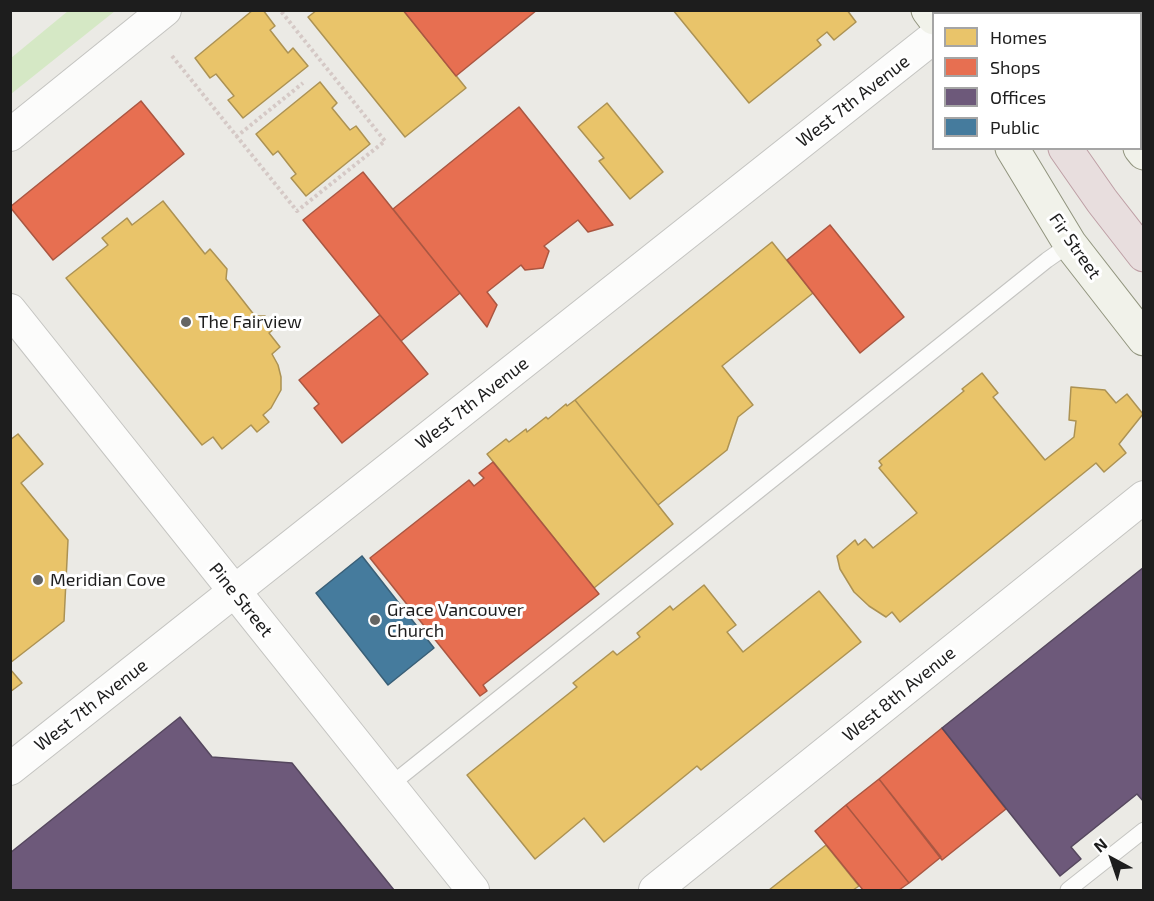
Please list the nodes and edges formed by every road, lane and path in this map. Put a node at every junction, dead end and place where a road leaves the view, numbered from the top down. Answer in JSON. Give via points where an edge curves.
{"nodes":[{"id":1,"x":165,"y":10,"type":"edge"},
{"id":2,"x":280,"y":10,"type":"edge"},
{"id":3,"x":932,"y":38,"type":"edge"},
{"id":4,"x":172,"y":56,"type":"dead end"},
{"id":5,"x":303,"y":83,"type":"dead end"},
{"id":6,"x":10,"y":135,"type":"edge"},
{"id":7,"x":236,"y":136,"type":"junction"},
{"id":8,"x":1013,"y":150,"type":"edge"},
{"id":9,"x":1066,"y":150,"type":"edge"},
{"id":10,"x":1070,"y":244,"type":"junction"},
{"id":11,"x":1143,"y":255,"type":"edge"},
{"id":12,"x":10,"y":309,"type":"edge"},
{"id":13,"x":1143,"y":339,"type":"edge"},
{"id":14,"x":1143,"y":497,"type":"edge"},
{"id":15,"x":234,"y":592,"type":"junction"},
{"id":16,"x":10,"y":769,"type":"edge"},
{"id":17,"x":389,"y":786,"type":"junction"},
{"id":18,"x":1143,"y":830,"type":"edge"},
{"id":19,"x":473,"y":891,"type":"edge"},
{"id":20,"x":655,"y":891,"type":"edge"},
{"id":21,"x":1068,"y":891,"type":"edge"}],
"edges":[{"from":1,"to":6,"type":"street"},
{"from":2,"to":7,"type":"path","via":[[385,141],[297,212]]},
{"from":3,"to":15,"type":"street","name":"West 7th Avenue"},
{"from":4,"to":7,"type":"path"},
{"from":5,"to":7,"type":"path"},
{"from":8,"to":10,"type":"street","name":"Fir Street"},
{"from":9,"to":11,"type":"highway"},
{"from":10,"to":13,"type":"street","name":"Fir Street"},
{"from":10,"to":17,"type":"lane"},
{"from":12,"to":15,"type":"street","name":"Pine Street"},
{"from":14,"to":20,"type":"street","name":"West 8th Avenue"},
{"from":15,"to":16,"type":"street","name":"West 7th Avenue"},
{"from":15,"to":17,"type":"street","name":"Pine Street"},
{"from":17,"to":19,"type":"street","name":"Pine Street"},
{"from":18,"to":21,"type":"lane"}]}
